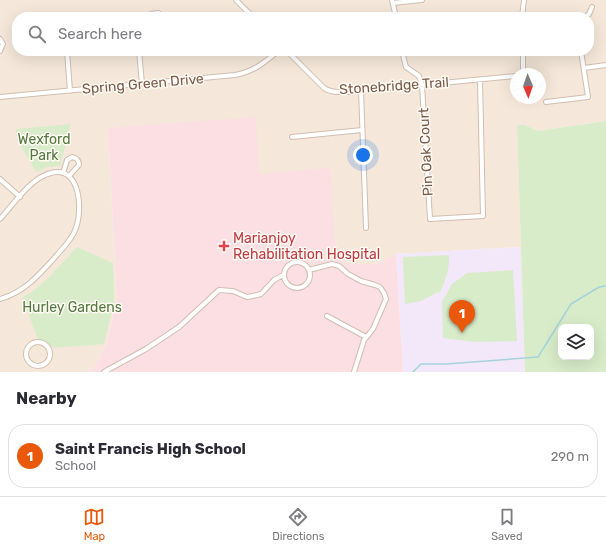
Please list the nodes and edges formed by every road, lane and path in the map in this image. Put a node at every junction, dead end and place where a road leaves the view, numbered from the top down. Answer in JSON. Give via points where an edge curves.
{"nodes":[{"id":1,"x":236,"y":0,"type":"edge"},
{"id":2,"x":422,"y":0,"type":"edge"},
{"id":3,"x":524,"y":0,"type":"edge"},
{"id":4,"x":392,"y":1,"type":"edge"},
{"id":5,"x":592,"y":7,"type":"dead end"},
{"id":6,"x":248,"y":12,"type":"edge"},
{"id":7,"x":395,"y":12,"type":"edge"},
{"id":8,"x":523,"y":12,"type":"edge"},
{"id":9,"x":590,"y":12,"type":"edge"},
{"id":10,"x":0,"y":39,"type":"edge"},
{"id":11,"x":0,"y":52,"type":"edge"},
{"id":12,"x":67,"y":56,"type":"edge"},
{"id":13,"x":139,"y":56,"type":"edge"},
{"id":14,"x":272,"y":56,"type":"edge"},
{"id":15,"x":292,"y":56,"type":"edge"},
{"id":16,"x":403,"y":56,"type":"edge"},
{"id":17,"x":523,"y":56,"type":"edge"},
{"id":18,"x":582,"y":56,"type":"edge"},
{"id":19,"x":606,"y":65,"type":"edge"},
{"id":20,"x":523,"y":68,"type":"edge"},
{"id":21,"x":584,"y":68,"type":"junction"},
{"id":22,"x":510,"y":77,"type":"edge"},
{"id":23,"x":480,"y":80,"type":"junction"},
{"id":24,"x":142,"y":84,"type":"junction"},
{"id":25,"x":422,"y":85,"type":"junction"},
{"id":26,"x":361,"y":90,"type":"junction"},
{"id":27,"x":70,"y":91,"type":"junction"},
{"id":28,"x":0,"y":97,"type":"edge"},
{"id":29,"x":546,"y":102,"type":"dead end"},
{"id":30,"x":362,"y":130,"type":"junction"},
{"id":31,"x":292,"y":137,"type":"dead end"},
{"id":32,"x":63,"y":173,"type":"junction"},
{"id":33,"x":69,"y":176,"type":"junction"},
{"id":34,"x":0,"y":179,"type":"edge"},
{"id":35,"x":20,"y":197,"type":"junction"},
{"id":36,"x":0,"y":219,"type":"edge"},
{"id":37,"x":366,"y":228,"type":"dead end"},
{"id":38,"x":309,"y":270,"type":"junction"},
{"id":39,"x":283,"y":275,"type":"junction"},
{"id":40,"x":0,"y":299,"type":"edge"},
{"id":41,"x":327,"y":316,"type":"dead end"},
{"id":42,"x":366,"y":338,"type":"junction"},
{"id":43,"x":39,"y":366,"type":"junction"},
{"id":44,"x":38,"y":372,"type":"edge"},
{"id":45,"x":104,"y":372,"type":"edge"},
{"id":46,"x":354,"y":372,"type":"edge"}],
"edges":[{"from":1,"to":6,"type":"street"},
{"from":2,"to":4,"type":"street"},
{"from":3,"to":8,"type":"street"},
{"from":4,"to":7,"type":"street"},
{"from":5,"to":9,"type":"street"},
{"from":10,"to":11,"type":"street","via":[[3,44]]},
{"from":12,"to":27,"type":"street"},
{"from":13,"to":24,"type":"street"},
{"from":14,"to":24,"type":"street","name":"Spring Green Drive","via":[[259,67],[242,74]]},
{"from":15,"to":26,"type":"street","name":"Stonebridge Trail","via":[[326,90]]},
{"from":16,"to":25,"type":"street","via":[[406,68],[419,76]]},
{"from":17,"to":20,"type":"street"},
{"from":18,"to":21,"type":"street"},
{"from":19,"to":21,"type":"street"},
{"from":21,"to":29,"type":"street","via":[[588,97]]},
{"from":22,"to":23,"type":"street","name":"Stonebridge Trail"},
{"from":23,"to":25,"type":"street","name":"Stonebridge Trail"},
{"from":23,"to":25,"type":"street","name":"Pin Oak Court","via":[[483,216],[430,220]]},
{"from":24,"to":27,"type":"street","name":"Spring Green Drive"},
{"from":25,"to":26,"type":"street","name":"Stonebridge Trail"},
{"from":26,"to":30,"type":"street"},
{"from":27,"to":28,"type":"street","name":"Spring Green Drive"},
{"from":30,"to":31,"type":"street"},
{"from":30,"to":37,"type":"street"},
{"from":32,"to":33,"type":"street"},
{"from":32,"to":33,"type":"street","via":[[67,160],[76,158],[79,165]]},
{"from":32,"to":35,"type":"street","via":[[42,176]]},
{"from":33,"to":40,"type":"street","via":[[74,180],[78,191],[79,214],[75,231],[62,250],[37,277],[20,291]]},
{"from":34,"to":35,"type":"street"},
{"from":35,"to":36,"type":"street"},
{"from":38,"to":39,"type":"street","via":[[304,263],[296,261],[288,264]]},
{"from":38,"to":39,"type":"street","via":[[310,279],[299,288],[287,283]]},
{"from":38,"to":42,"type":"street","via":[[332,264],[361,281],[380,287],[386,300],[373,329]]},
{"from":39,"to":45,"type":"street","via":[[274,280],[261,294],[253,296],[247,297],[233,291],[219,290],[179,327]]},
{"from":41,"to":42,"type":"street"},
{"from":42,"to":46,"type":"street"},
{"from":43,"to":43,"type":"street","via":[[47,362],[50,353],[46,345],[37,342],[29,346],[26,355],[31,363]]},
{"from":43,"to":44,"type":"street"}]}
